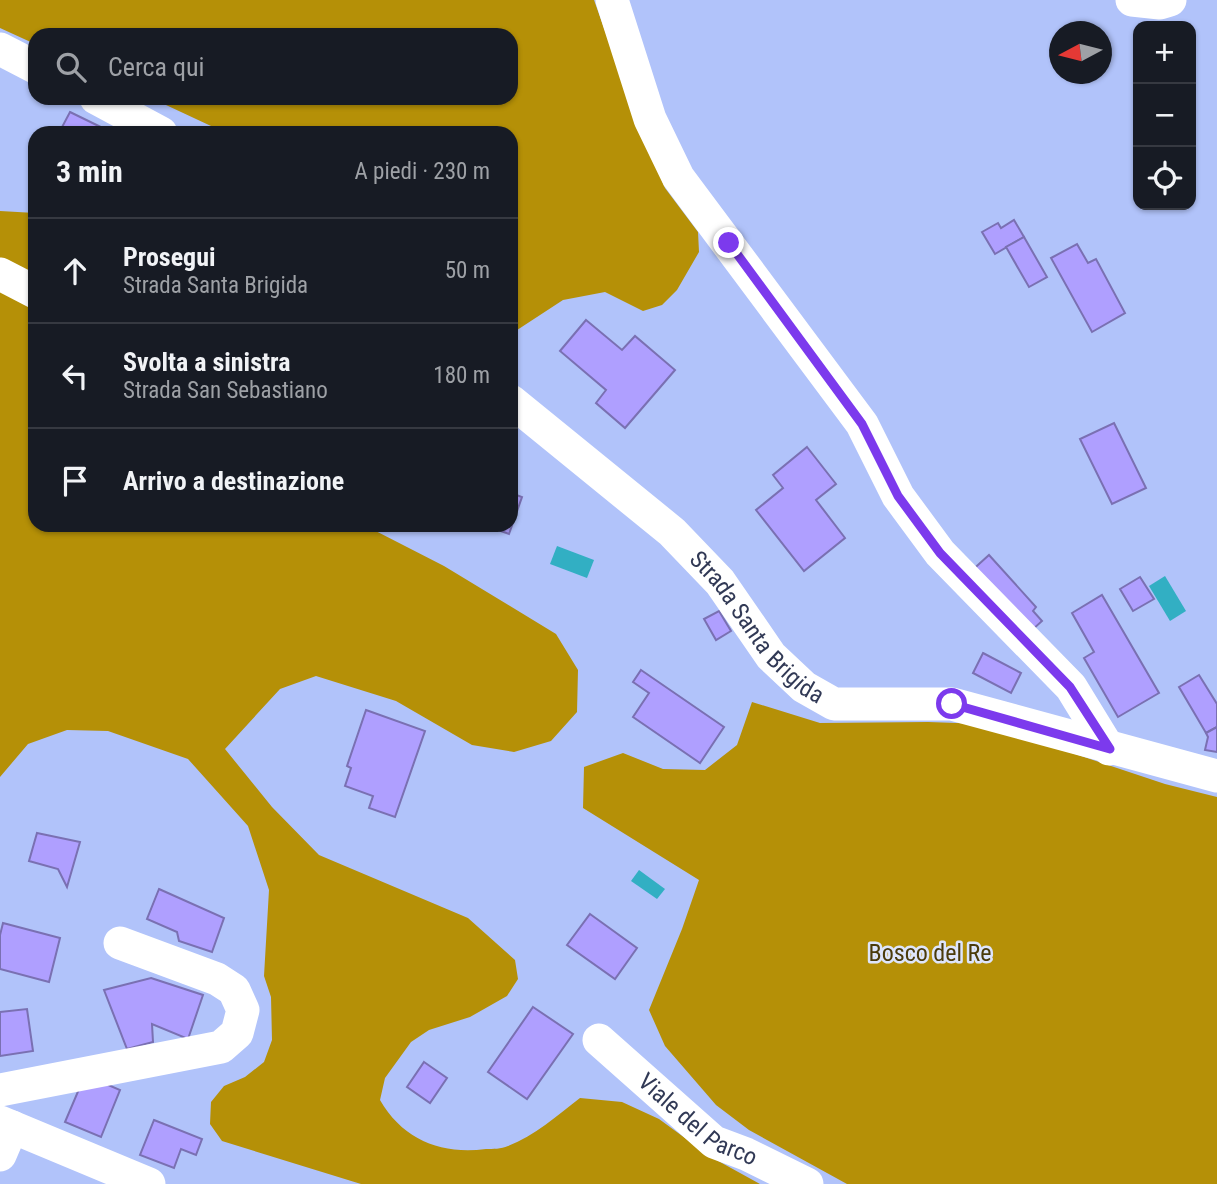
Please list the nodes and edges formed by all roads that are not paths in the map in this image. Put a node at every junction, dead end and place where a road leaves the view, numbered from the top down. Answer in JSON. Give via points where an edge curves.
{"nodes":[{"id":1,"x":612,"y":0,"type":"edge"},
{"id":2,"x":1132,"y":0,"type":"edge"},
{"id":3,"x":1170,"y":0,"type":"edge"},
{"id":4,"x":0,"y":49,"type":"edge"},
{"id":5,"x":28,"y":63,"type":"edge"},
{"id":6,"x":109,"y":105,"type":"edge"},
{"id":7,"x":148,"y":126,"type":"edge"},
{"id":8,"x":0,"y":274,"type":"edge"},
{"id":9,"x":28,"y":288,"type":"edge"},
{"id":10,"x":518,"y":407,"type":"edge"},
{"id":11,"x":1110,"y":749,"type":"junction"},
{"id":12,"x":1217,"y":776,"type":"edge"},
{"id":13,"x":120,"y":943,"type":"dead end"},
{"id":14,"x":598,"y":1040,"type":"dead end"},
{"id":15,"x":0,"y":1090,"type":"edge"},
{"id":16,"x":4,"y":1135,"type":"edge"},
{"id":17,"x":149,"y":1184,"type":"edge"},
{"id":18,"x":807,"y":1184,"type":"edge"}],
"edges":[{"from":1,"to":11,"type":"street","via":[[650,119],[678,177],[862,424],[898,496],[940,553],[1070,687]]},
{"from":2,"to":3,"type":"street"},
{"from":4,"to":5,"type":"street"},
{"from":6,"to":7,"type":"street"},
{"from":8,"to":9,"type":"street"},
{"from":10,"to":11,"type":"street","name":"Strada Santa Brigida","via":[[672,531],[720,582],[771,656],[804,687],[834,704],[952,704]]},
{"from":11,"to":12,"type":"street","name":"Strada Santa Brigida"},
{"from":13,"to":15,"type":"street","via":[[217,979],[234,990],[243,1010],[237,1033],[221,1047]]},
{"from":14,"to":18,"type":"street","name":"Viale del Parco","via":[[714,1142]]},
{"from":16,"to":17,"type":"street"}]}
